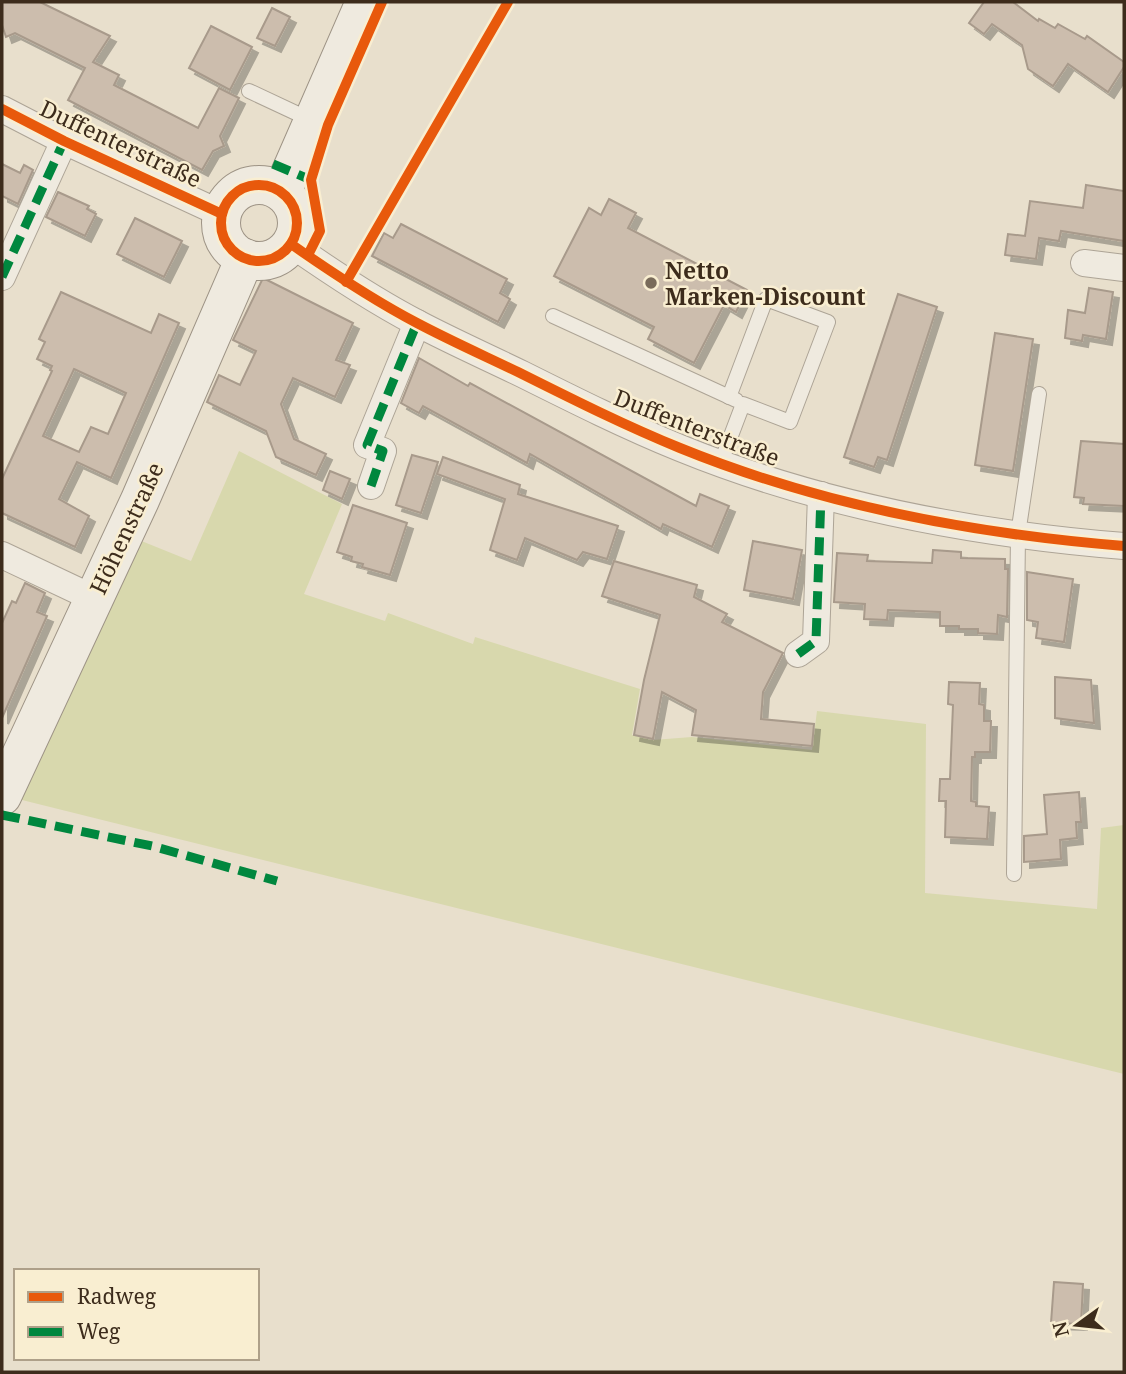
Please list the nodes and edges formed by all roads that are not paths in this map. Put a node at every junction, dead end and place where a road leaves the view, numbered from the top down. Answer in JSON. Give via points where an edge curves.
{"nodes":[{"id":1,"x":344,"y":2,"type":"edge"},
{"id":2,"x":365,"y":2,"type":"edge"},
{"id":3,"x":249,"y":91,"type":"dead end"},
{"id":4,"x":2,"y":109,"type":"edge"},
{"id":5,"x":304,"y":117,"type":"junction"},
{"id":6,"x":64,"y":141,"type":"junction"},
{"id":7,"x":272,"y":189,"type":"junction"},
{"id":8,"x":222,"y":214,"type":"junction"},
{"id":9,"x":291,"y":244,"type":"junction"},
{"id":10,"x":245,"y":258,"type":"junction"},
{"id":11,"x":1084,"y":263,"type":"dead end"},
{"id":12,"x":1124,"y":268,"type":"edge"},
{"id":13,"x":2,"y":277,"type":"edge"},
{"id":14,"x":553,"y":316,"type":"dead end"},
{"id":15,"x":416,"y":323,"type":"junction"},
{"id":16,"x":1039,"y":394,"type":"dead end"},
{"id":17,"x":729,"y":397,"type":"junction"},
{"id":18,"x":743,"y":404,"type":"junction"},
{"id":19,"x":721,"y":462,"type":"junction"},
{"id":20,"x":371,"y":486,"type":"dead end"},
{"id":21,"x":821,"y":495,"type":"junction"},
{"id":22,"x":1018,"y":534,"type":"junction"},
{"id":23,"x":1124,"y":546,"type":"edge"},
{"id":24,"x":2,"y":555,"type":"edge"},
{"id":25,"x":93,"y":598,"type":"junction"},
{"id":26,"x":798,"y":654,"type":"dead end"},
{"id":27,"x":2,"y":796,"type":"edge"},
{"id":28,"x":1014,"y":874,"type":"dead end"}],
"edges":[{"from":1,"to":5,"type":"street"},
{"from":2,"to":5,"type":"street"},
{"from":3,"to":5,"type":"lane"},
{"from":4,"to":6,"type":"street","name":"Duffenterstraße"},
{"from":5,"to":7,"type":"street"},
{"from":6,"to":8,"type":"street","name":"Duffenterstraße"},
{"from":6,"to":13,"type":"street","name":"Duffenterstraße"},
{"from":7,"to":8,"type":"street","via":[[249,186],[237,192]]},
{"from":7,"to":9,"type":"street","via":[[290,201],[297,222]]},
{"from":8,"to":10,"type":"street","via":[[225,240]]},
{"from":9,"to":10,"type":"street","via":[[278,256],[262,261]]},
{"from":9,"to":15,"type":"street","name":"Duffenterstraße"},
{"from":10,"to":25,"type":"street","name":"Höhenstraße"},
{"from":11,"to":12,"type":"street"},
{"from":14,"to":17,"type":"lane"},
{"from":15,"to":19,"type":"street","name":"Duffenterstraße","via":[[618,421]]},
{"from":15,"to":20,"type":"street","via":[[368,445],[383,451]]},
{"from":16,"to":22,"type":"lane"},
{"from":17,"to":18,"type":"lane"},
{"from":17,"to":18,"type":"lane","via":[[766,299],[828,322],[790,422]]},
{"from":18,"to":19,"type":"lane"},
{"from":19,"to":21,"type":"street","name":"Duffenterstraße"},
{"from":21,"to":22,"type":"street","name":"Duffenterstraße"},
{"from":21,"to":26,"type":"street","via":[[816,641]]},
{"from":22,"to":23,"type":"street","name":"Duffenterstraße"},
{"from":22,"to":28,"type":"lane"},
{"from":24,"to":25,"type":"street"},
{"from":25,"to":27,"type":"street","name":"Höhenstraße"}]}
